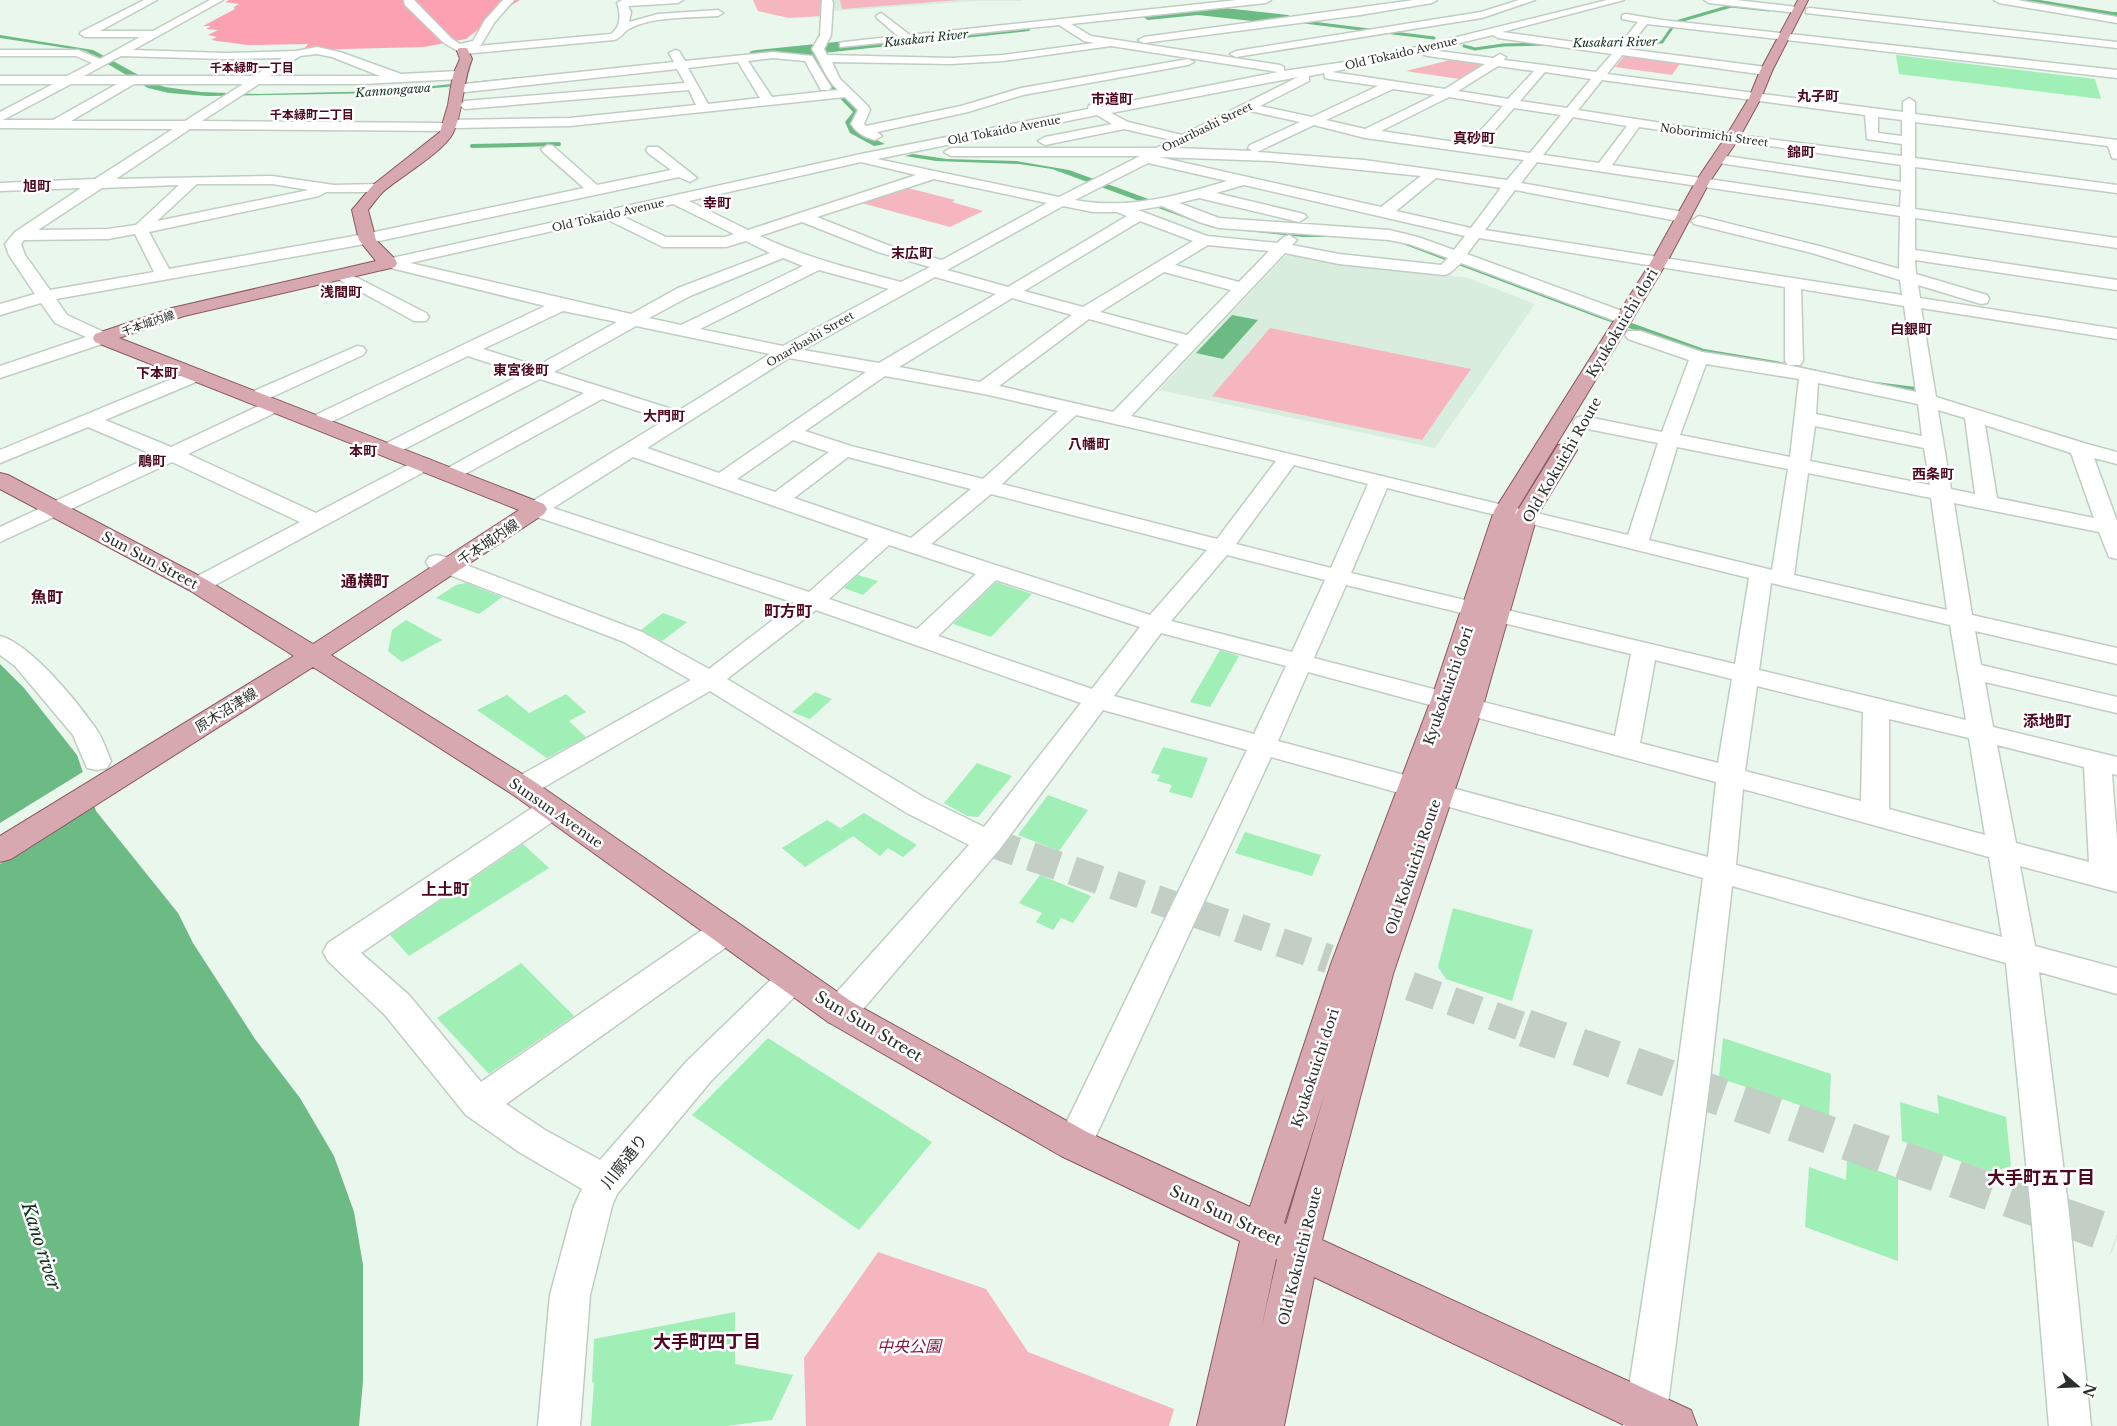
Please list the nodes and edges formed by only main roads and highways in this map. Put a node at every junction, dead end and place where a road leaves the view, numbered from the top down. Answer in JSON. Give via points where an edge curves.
{"nodes":[{"id":1,"x":1806,"y":5,"type":"edge"},
{"id":2,"x":1790,"y":37,"type":"junction"},
{"id":3,"x":461,"y":50,"type":"road end"},
{"id":4,"x":1760,"y":99,"type":"junction"},
{"id":5,"x":1726,"y":160,"type":"junction"},
{"id":6,"x":1701,"y":210,"type":"junction"},
{"id":7,"x":1684,"y":248,"type":"dead end"},
{"id":8,"x":1667,"y":264,"type":"junction"},
{"id":9,"x":1665,"y":282,"type":"dead end"},
{"id":10,"x":1630,"y":326,"type":"junction"},
{"id":11,"x":0,"y":480,"type":"edge"},
{"id":12,"x":1516,"y":514,"type":"junction"},
{"id":13,"x":306,"y":651,"type":"junction"},
{"id":14,"x":132,"y":761,"type":"junction"},
{"id":15,"x":1425,"y":792,"type":"junction"},
{"id":16,"x":0,"y":835,"type":"edge"},
{"id":17,"x":0,"y":851,"type":"edge"},
{"id":18,"x":792,"y":978,"type":"joint"},
{"id":19,"x":1262,"y":1230,"type":"junction"},
{"id":20,"x":1299,"y":1250,"type":"junction"},
{"id":21,"x":1655,"y":1421,"type":"edge"},
{"id":22,"x":1219,"y":1426,"type":"edge"},
{"id":23,"x":1262,"y":1426,"type":"edge"}],
"edges":[{"from":1,"to":2,"type":"main road","name":"Kyukokuichi dori"},
{"from":2,"to":4,"type":"main road","name":"Kyukokuichi dori"},
{"from":2,"to":4,"type":"main road","name":"Kyukokuichi dori","via":[[1766,71]]},
{"from":3,"to":13,"type":"main road","name":"千本城内線","via":[[466,59],[458,81],[450,125],[434,145],[378,188],[360,210],[365,239],[389,264],[178,312],[102,338],[536,509]]},
{"from":4,"to":5,"type":"main road","name":"Kyukokuichi dori"},
{"from":5,"to":6,"type":"main road","name":"Kyukokuichi dori"},
{"from":5,"to":6,"type":"main road","name":"Kyukokuichi dori","via":[[1702,181]]},
{"from":6,"to":8,"type":"main road","name":"Kyukokuichi dori"},
{"from":7,"to":8,"type":"main road","name":"Kyukokuichi dori"},
{"from":8,"to":9,"type":"main road","name":"Kyukokuichi dori"},
{"from":8,"to":10,"type":"main road","name":"Kyukokuichi dori"},
{"from":10,"to":12,"type":"main road","name":"Kyukokuichi dori"},
{"from":10,"to":12,"type":"main road","name":"Old Kokuichi Route","via":[[1582,422]]},
{"from":11,"to":13,"type":"main road","name":"Sun Sun Street","via":[[198,585]]},
{"from":12,"to":15,"type":"main road","name":"Old Kokuichi Route","via":[[1457,703]]},
{"from":13,"to":14,"type":"main road","name":"原木沼津線"},
{"from":13,"to":18,"type":"main road","name":"Sunsun Avenue","via":[[522,787]]},
{"from":14,"to":16,"type":"main road"},
{"from":14,"to":17,"type":"main road"},
{"from":15,"to":19,"type":"main road","name":"Kyukokuichi dori","via":[[1348,964]]},
{"from":15,"to":20,"type":"main road","name":"Old Kokuichi Route"},
{"from":18,"to":19,"type":"main road","name":"Sun Sun Street","via":[[840,1012],[1074,1144]]},
{"from":19,"to":20,"type":"main road","name":"Sun Sun Street"},
{"from":19,"to":22,"type":"main road","name":"Kyukokuichi dori"},
{"from":20,"to":21,"type":"main road","name":"Sun Sun Street"},
{"from":20,"to":23,"type":"main road","name":"Old Kokuichi Route"}]}
